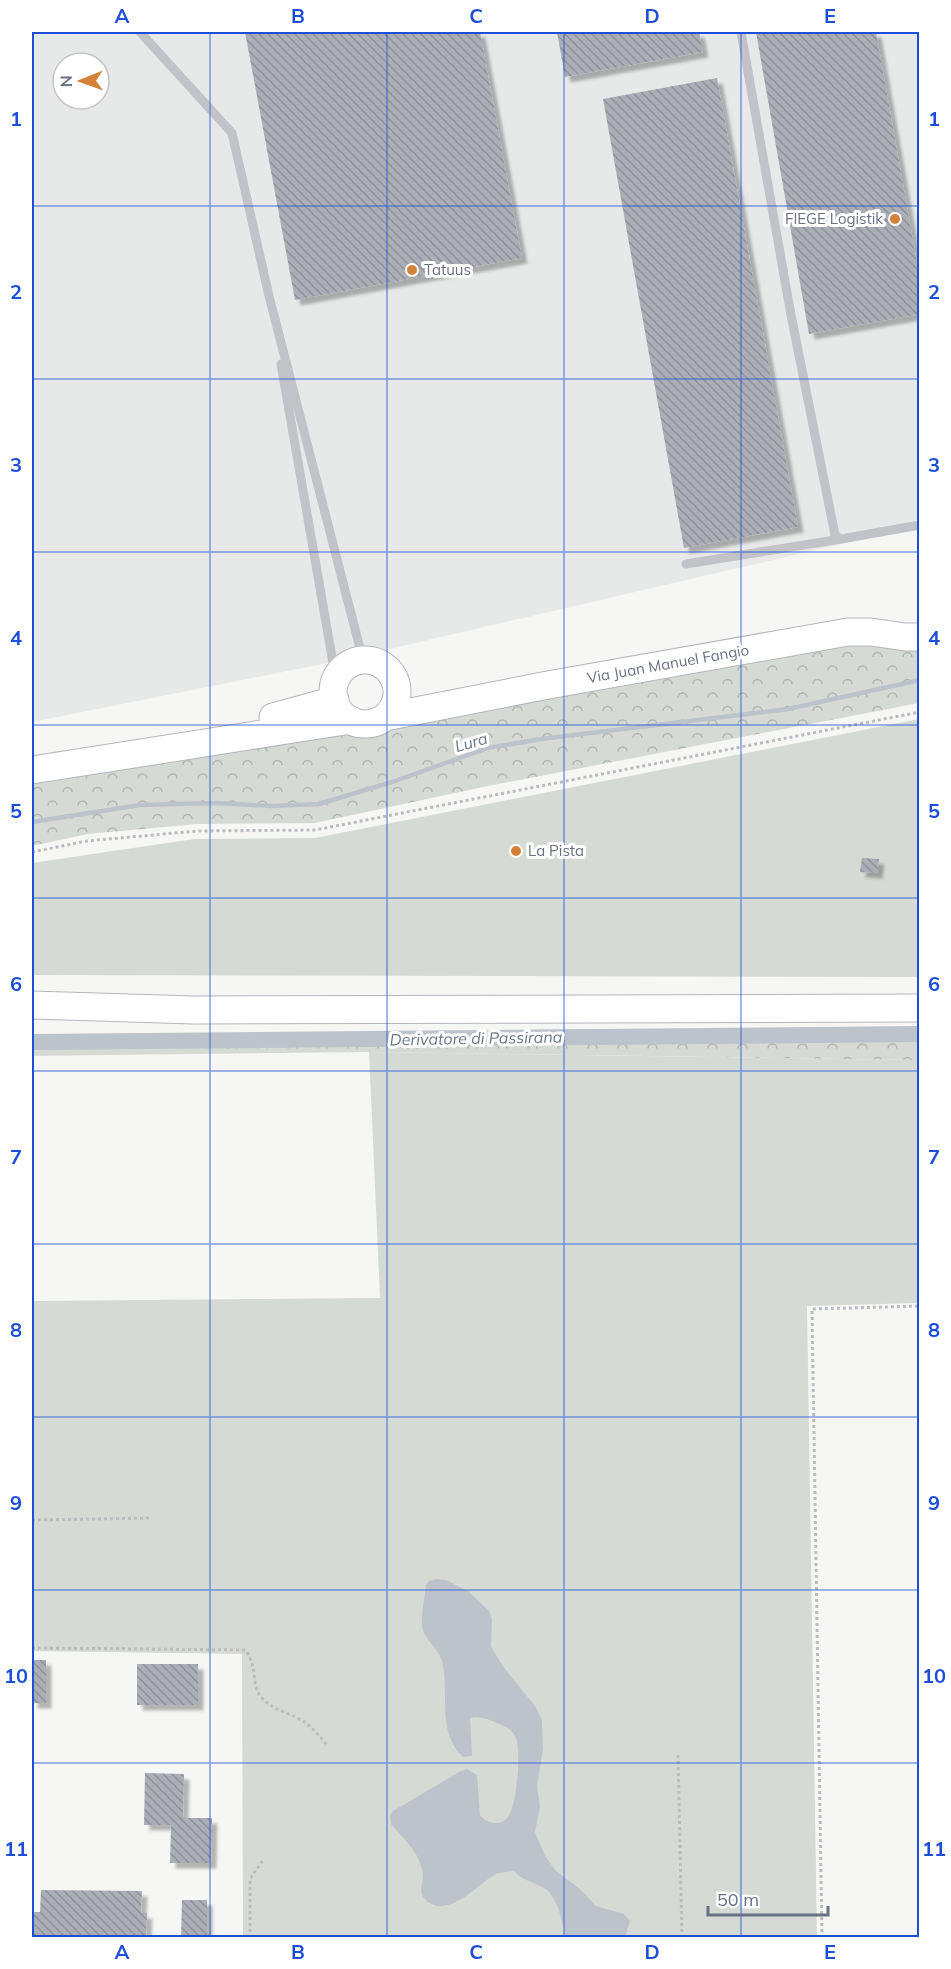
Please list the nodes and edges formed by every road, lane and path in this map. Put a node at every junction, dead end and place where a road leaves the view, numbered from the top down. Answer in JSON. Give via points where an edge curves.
{"nodes":[{"id":1,"x":140,"y":32,"type":"edge"},
{"id":2,"x":741,"y":32,"type":"edge"},
{"id":3,"x":269,"y":296,"type":"junction"},
{"id":4,"x":920,"y":525,"type":"edge"},
{"id":5,"x":841,"y":539,"type":"junction"},
{"id":6,"x":686,"y":564,"type":"dead end"},
{"id":7,"x":920,"y":637,"type":"edge"},
{"id":8,"x":363,"y":660,"type":"junction"},
{"id":9,"x":341,"y":700,"type":"junction"},
{"id":10,"x":400,"y":708,"type":"junction"},
{"id":11,"x":920,"y":712,"type":"edge"},
{"id":12,"x":32,"y":770,"type":"edge"},
{"id":13,"x":32,"y":852,"type":"edge"},
{"id":14,"x":32,"y":1005,"type":"edge"},
{"id":15,"x":920,"y":1008,"type":"edge"},
{"id":16,"x":920,"y":1306,"type":"edge"},
{"id":17,"x":152,"y":1518,"type":"dead end"},
{"id":18,"x":32,"y":1520,"type":"edge"},
{"id":19,"x":32,"y":1648,"type":"edge"},
{"id":20,"x":328,"y":1746,"type":"dead end"},
{"id":21,"x":678,"y":1755,"type":"dead end"},
{"id":22,"x":263,"y":1860,"type":"dead end"},
{"id":23,"x":250,"y":1938,"type":"edge"},
{"id":24,"x":682,"y":1938,"type":"edge"},
{"id":25,"x":822,"y":1938,"type":"edge"}],
"edges":[{"from":1,"to":3,"type":"lane","via":[[232,133]]},
{"from":2,"to":5,"type":"lane","via":[[824,487],[835,535]]},
{"from":3,"to":8,"type":"lane"},
{"from":3,"to":9,"type":"lane"},
{"from":4,"to":5,"type":"lane"},
{"from":5,"to":6,"type":"lane"},
{"from":7,"to":10,"type":"street","name":"Via Juan Manuel Fangio","via":[[848,632]]},
{"from":8,"to":9,"type":"street","name":"Via Juan Manuel Fangio","via":[[347,666]]},
{"from":8,"to":10,"type":"street","via":[[388,670],[397,686]]},
{"from":9,"to":10,"type":"street","name":"Via Juan Manuel Fangio","via":[[368,724]]},
{"from":9,"to":12,"type":"street","name":"Via Juan Manuel Fangio","via":[[147,752]]},
{"from":11,"to":13,"type":"path","via":[[315,830],[197,831],[87,841]]},
{"from":14,"to":15,"type":"street","via":[[194,1010]]},
{"from":16,"to":25,"type":"path","via":[[812,1309]]},
{"from":17,"to":18,"type":"path"},
{"from":19,"to":20,"type":"path","via":[[245,1650],[252,1659],[259,1695],[272,1707],[304,1722]]},
{"from":21,"to":24,"type":"path"},
{"from":22,"to":23,"type":"path","via":[[249,1879]]}]}
